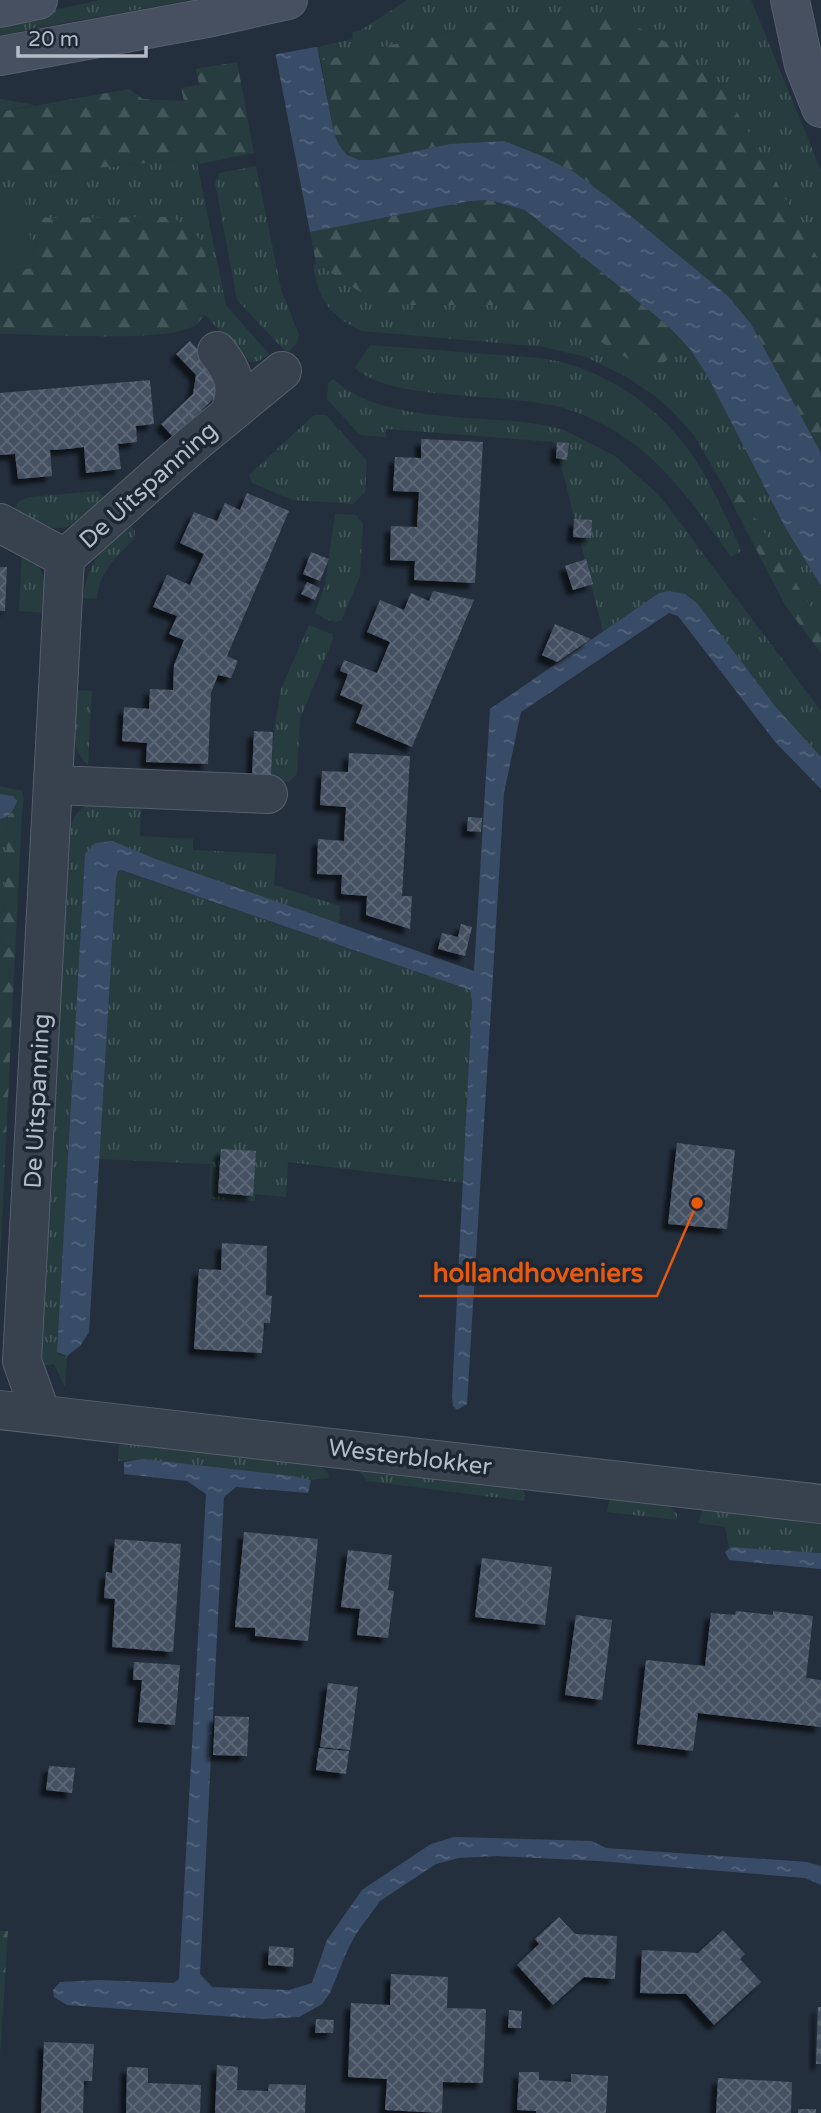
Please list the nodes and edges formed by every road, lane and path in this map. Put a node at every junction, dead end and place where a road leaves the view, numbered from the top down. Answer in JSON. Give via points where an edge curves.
{"nodes":[{"id":1,"x":38,"y":0,"type":"edge"},
{"id":2,"x":289,"y":0,"type":"edge"},
{"id":3,"x":790,"y":0,"type":"edge"},
{"id":4,"x":0,"y":8,"type":"edge"},
{"id":5,"x":0,"y":55,"type":"edge"},
{"id":6,"x":821,"y":108,"type":"edge"},
{"id":7,"x":217,"y":351,"type":"dead end"},
{"id":8,"x":282,"y":371,"type":"dead end"},
{"id":9,"x":230,"y":412,"type":"junction"},
{"id":10,"x":0,"y":523,"type":"edge"},
{"id":11,"x":65,"y":558,"type":"junction"},
{"id":12,"x":55,"y":785,"type":"junction"},
{"id":13,"x":268,"y":794,"type":"dead end"},
{"id":14,"x":0,"y":1410,"type":"edge"},
{"id":15,"x":41,"y":1414,"type":"junction"},
{"id":16,"x":821,"y":1504,"type":"edge"}],
"edges":[{"from":1,"to":4,"type":"main road"},
{"from":2,"to":5,"type":"main road"},
{"from":3,"to":6,"type":"main road","via":[[804,65]]},
{"from":7,"to":9,"type":"street","name":"De Uitspanning","via":[[235,380]]},
{"from":8,"to":9,"type":"street","name":"De Uitspanning"},
{"from":9,"to":11,"type":"street","name":"De Uitspanning"},
{"from":10,"to":11,"type":"street","name":"De Uitspanning"},
{"from":11,"to":12,"type":"street","name":"De Uitspanning"},
{"from":12,"to":13,"type":"street"},
{"from":12,"to":15,"type":"street","name":"De Uitspanning","via":[[22,1361]]},
{"from":14,"to":15,"type":"street","name":"Westerblokker"},
{"from":15,"to":16,"type":"street","name":"Westerblokker"}]}
